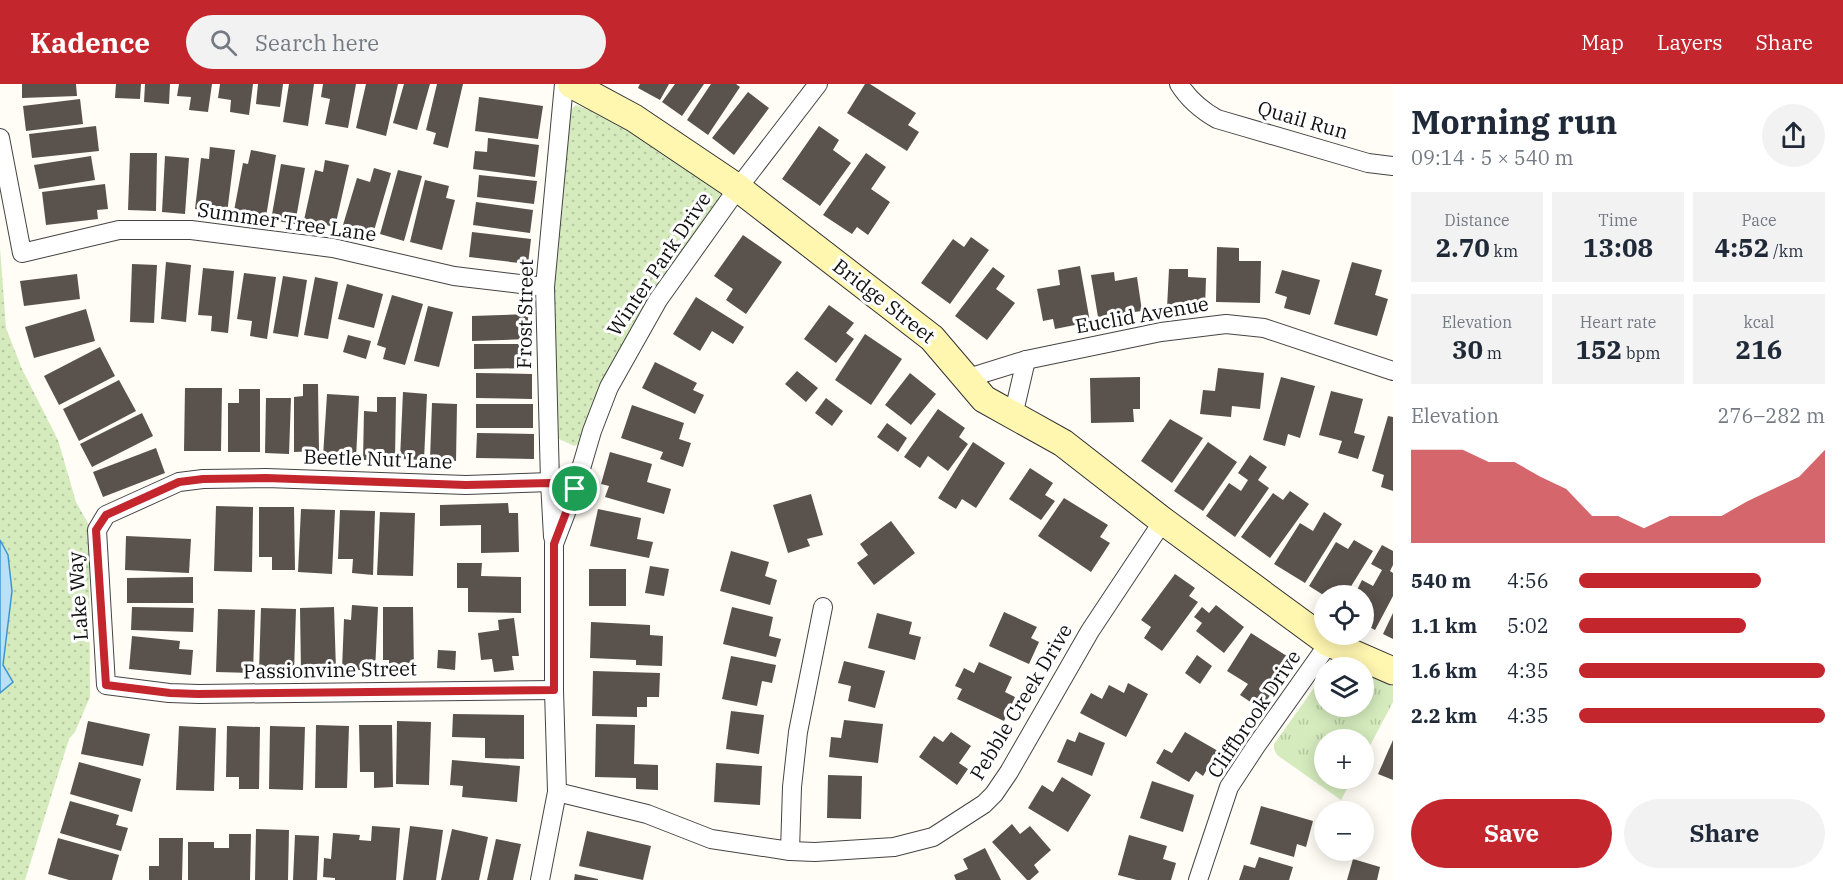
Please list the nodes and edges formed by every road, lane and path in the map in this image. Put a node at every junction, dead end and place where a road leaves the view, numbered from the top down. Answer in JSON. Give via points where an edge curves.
{"nodes":[{"id":1,"x":564,"y":84,"type":"edge"},
{"id":2,"x":570,"y":84,"type":"edge"},
{"id":3,"x":818,"y":84,"type":"edge"},
{"id":4,"x":1179,"y":84,"type":"edge"},
{"id":5,"x":0,"y":138,"type":"edge"},
{"id":6,"x":1393,"y":166,"type":"edge"},
{"id":7,"x":738,"y":188,"type":"junction"},
{"id":8,"x":545,"y":287,"type":"junction"},
{"id":9,"x":1026,"y":360,"type":"junction"},
{"id":10,"x":1393,"y":371,"type":"edge"},
{"id":11,"x":968,"y":378,"type":"junction"},
{"id":12,"x":1013,"y":417,"type":"junction"},
{"id":13,"x":179,"y":482,"type":"joint"},
{"id":14,"x":550,"y":483,"type":"junction"},
{"id":15,"x":575,"y":489,"type":"junction"},
{"id":16,"x":1163,"y":521,"type":"junction"},
{"id":17,"x":554,"y":544,"type":"junction"},
{"id":18,"x":823,"y":607,"type":"dead end"},
{"id":19,"x":1314,"y":632,"type":"edge"},
{"id":20,"x":1328,"y":645,"type":"edge"},
{"id":21,"x":1334,"y":645,"type":"edge"},
{"id":22,"x":1393,"y":671,"type":"edge"},
{"id":23,"x":106,"y":685,"type":"joint"},
{"id":24,"x":554,"y":690,"type":"junction"},
{"id":25,"x":557,"y":792,"type":"junction"},
{"id":26,"x":790,"y":850,"type":"junction"},
{"id":27,"x":540,"y":880,"type":"edge"},
{"id":28,"x":1198,"y":880,"type":"edge"}],
"edges":[{"from":1,"to":8,"type":"street","name":"Frost Street"},
{"from":2,"to":7,"type":"street","name":"Bridge Street","via":[[634,118]]},
{"from":3,"to":7,"type":"street","name":"Winter Park Drive"},
{"from":4,"to":6,"type":"street","name":"Quail Run","via":[[1204,112],[1217,119],[1368,163]]},
{"from":5,"to":8,"type":"street","name":"Summer Tree Lane","via":[[22,253],[119,230],[191,230],[333,248],[454,276]]},
{"from":7,"to":11,"type":"street","name":"Bridge Street","via":[[933,338]]},
{"from":7,"to":15,"type":"street","name":"Winter Park Drive","via":[[658,300],[614,378],[592,431]]},
{"from":8,"to":14,"type":"street","name":"Frost Street"},
{"from":9,"to":10,"type":"street","name":"Euclid Avenue","via":[[1161,332],[1226,324],[1264,328]]},
{"from":9,"to":11,"type":"street","name":"Euclid Avenue"},
{"from":9,"to":12,"type":"street"},
{"from":11,"to":12,"type":"street","name":"Bridge Street","via":[[984,399]]},
{"from":12,"to":16,"type":"street","name":"Bridge Street","via":[[1063,443]]},
{"from":13,"to":14,"type":"street","name":"Beetle Nut Lane","via":[[266,478],[466,485]]},
{"from":13,"to":23,"type":"street","name":"Lake Way","via":[[106,515],[96,530]]},
{"from":14,"to":15,"type":"street","name":"Beetle Nut Lane"},
{"from":14,"to":17,"type":"street","name":"Frost Street"},
{"from":15,"to":17,"type":"street","name":"Winter Park Drive"},
{"from":16,"to":19,"type":"street","name":"Bridge Street"},
{"from":16,"to":26,"type":"street","name":"Pebble Creek Drive","via":[[1090,631],[1009,772],[984,804],[933,837],[894,847]]},
{"from":17,"to":24,"type":"street","name":"Winter Park Drive"},
{"from":18,"to":26,"type":"street","via":[[798,732]]},
{"from":20,"to":28,"type":"street","name":"Cliffbrook Drive","via":[[1229,787]]},
{"from":21,"to":22,"type":"street","name":"Bridge Street"},
{"from":23,"to":24,"type":"street","name":"Passionvine Street","via":[[198,694]]},
{"from":24,"to":25,"type":"street","name":"Winter Park Drive"},
{"from":25,"to":26,"type":"street","name":"Pebble Creek Drive","via":[[647,814],[711,839]]},
{"from":25,"to":27,"type":"street","name":"Winter Park Drive"}]}
